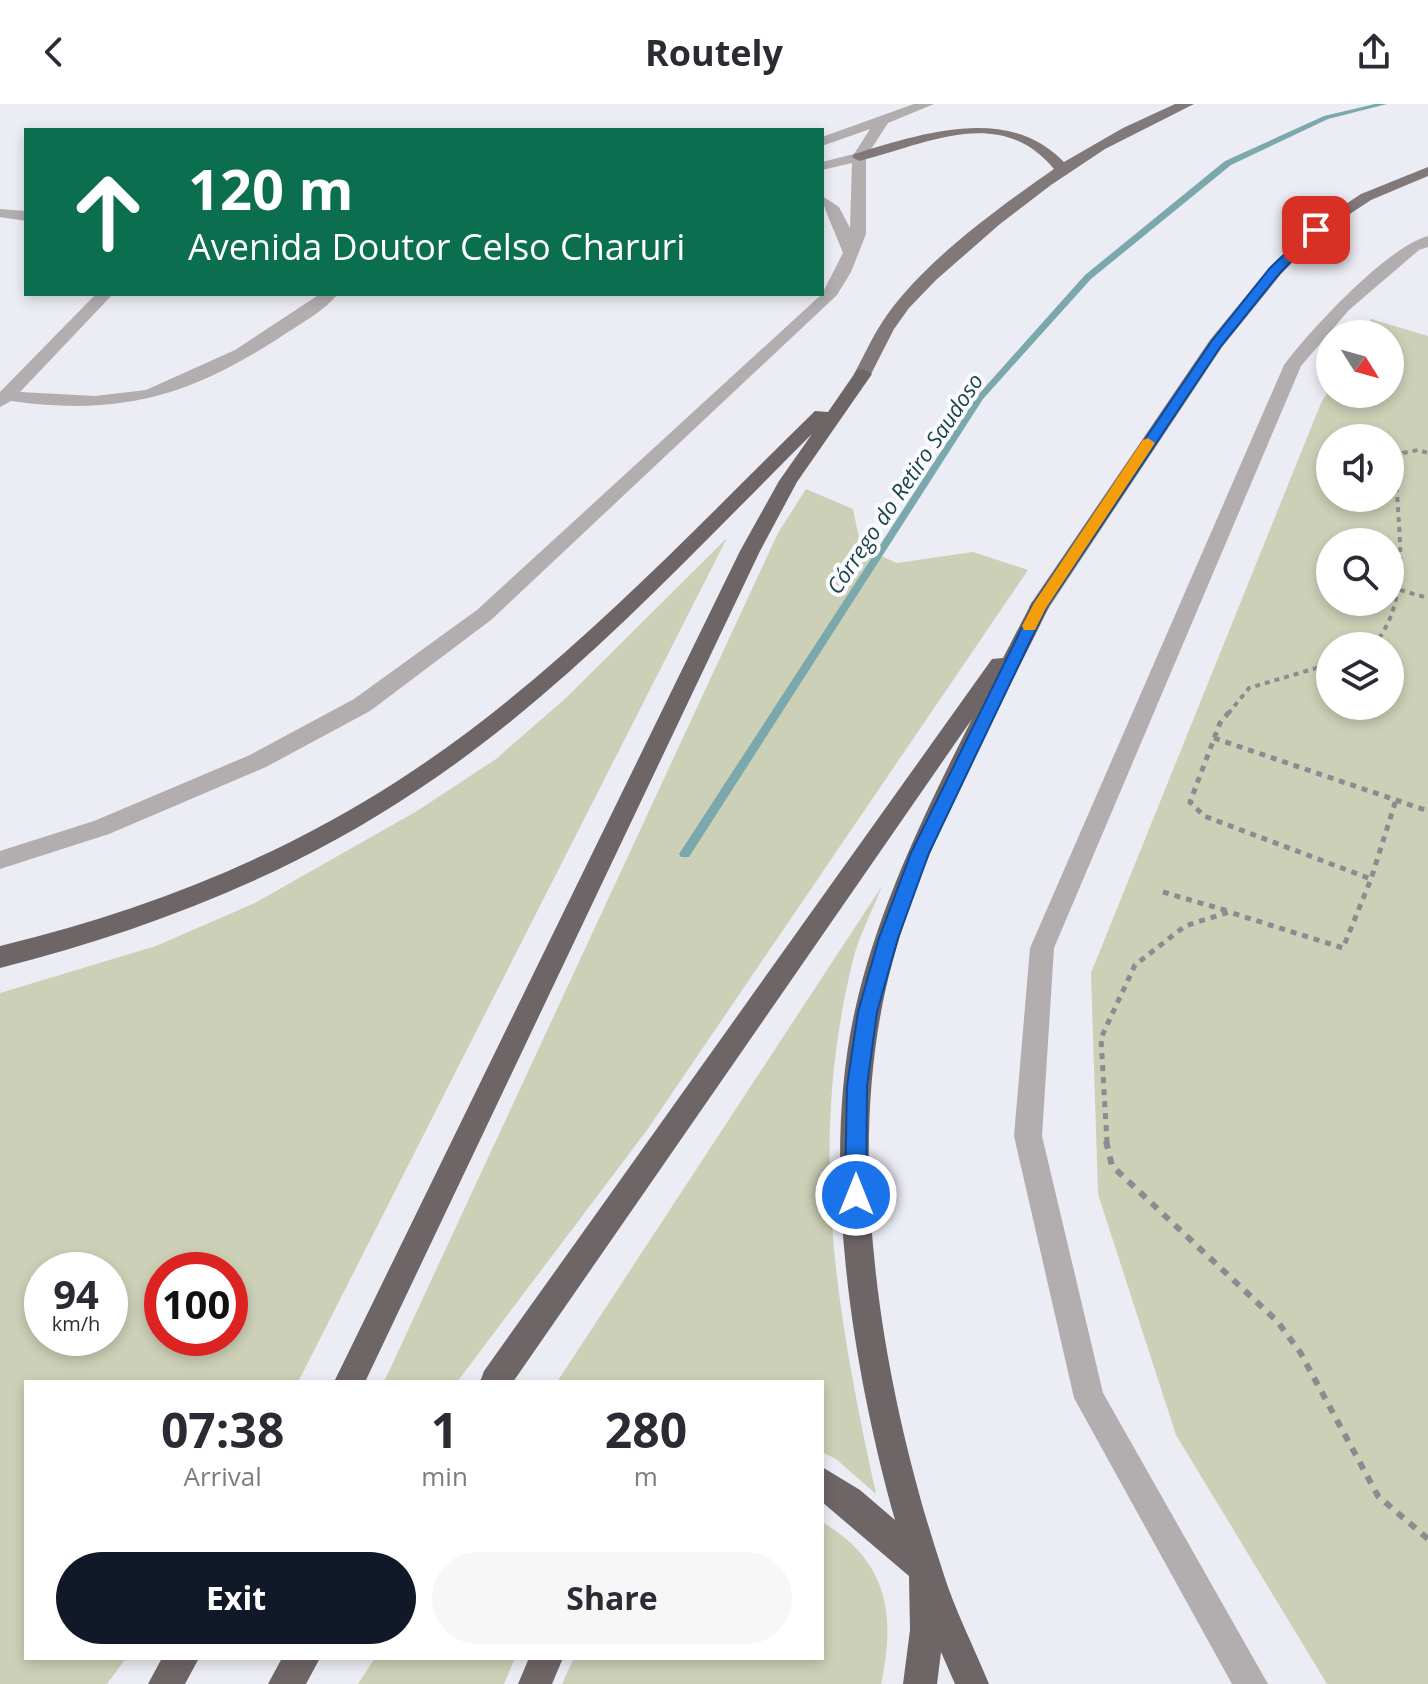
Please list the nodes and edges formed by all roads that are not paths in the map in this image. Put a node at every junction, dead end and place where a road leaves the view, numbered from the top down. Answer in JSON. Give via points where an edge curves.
{"nodes":[{"id":1,"x":927,"y":104,"type":"edge"},
{"id":2,"x":1187,"y":104,"type":"edge"},
{"id":3,"x":883,"y":120,"type":"junction"},
{"id":4,"x":824,"y":141,"type":"edge"},
{"id":5,"x":859,"y":157,"type":"junction"},
{"id":6,"x":824,"y":166,"type":"edge"},
{"id":7,"x":1062,"y":169,"type":"junction"},
{"id":8,"x":1428,"y":171,"type":"edge"},
{"id":9,"x":824,"y":201,"type":"edge"},
{"id":10,"x":0,"y":213,"type":"edge"},
{"id":11,"x":24,"y":216,"type":"edge"},
{"id":12,"x":1428,"y":241,"type":"edge"},
{"id":13,"x":851,"y":255,"type":"junction"},
{"id":14,"x":103,"y":296,"type":"edge"},
{"id":15,"x":327,"y":296,"type":"edge"},
{"id":16,"x":863,"y":374,"type":"junction"},
{"id":17,"x":3,"y":399,"type":"edge"},
{"id":18,"x":1039,"y":607,"type":"junction"},
{"id":19,"x":0,"y":860,"type":"edge"},
{"id":20,"x":0,"y":957,"type":"edge"},
{"id":21,"x":350,"y":1380,"type":"edge"},
{"id":22,"x":496,"y":1380,"type":"edge"},
{"id":23,"x":824,"y":1484,"type":"edge"},
{"id":24,"x":925,"y":1568,"type":"junction"},
{"id":25,"x":181,"y":1660,"type":"edge"},
{"id":26,"x":302,"y":1660,"type":"edge"},
{"id":27,"x":545,"y":1660,"type":"edge"},
{"id":28,"x":165,"y":1684,"type":"edge"},
{"id":29,"x":285,"y":1684,"type":"edge"},
{"id":30,"x":535,"y":1684,"type":"edge"},
{"id":31,"x":920,"y":1684,"type":"edge"},
{"id":32,"x":972,"y":1684,"type":"edge"},
{"id":33,"x":1251,"y":1684,"type":"edge"}],
"edges":[{"from":1,"to":3,"type":"street"},
{"from":2,"to":7,"type":"main road","via":[[1144,120]]},
{"from":3,"to":4,"type":"street"},
{"from":3,"to":5,"type":"street"},
{"from":5,"to":6,"type":"street"},
{"from":5,"to":7,"type":"main road","via":[[947,132],[993,129],[1039,143]]},
{"from":5,"to":13,"type":"street","via":[[858,234]]},
{"from":7,"to":16,"type":"main road","via":[[947,261],[895,315]]},
{"from":8,"to":18,"type":"main road","via":[[1366,197],[1316,230],[1275,271],[1216,344]]},
{"from":9,"to":13,"type":"street","via":[[841,221]]},
{"from":10,"to":11,"type":"street"},
{"from":12,"to":33,"type":"street","via":[[1343,307],[1293,365],[1042,948],[1028,1136],[1089,1398]]},
{"from":13,"to":19,"type":"street","via":[[815,309],[495,604],[362,705],[258,761],[115,822]]},
{"from":14,"to":17,"type":"street"},
{"from":15,"to":17,"type":"street","via":[[227,364],[150,395]]},
{"from":16,"to":20,"type":"highway","via":[[596,634],[444,761],[337,827],[220,886],[105,929]]},
{"from":16,"to":21,"type":"highway","via":[[788,481],[750,551]]},
{"from":18,"to":22,"type":"highway"},
{"from":18,"to":24,"type":"highway","via":[[920,853],[867,1012],[857,1086],[856,1195],[868,1304],[886,1419]]},
{"from":23,"to":24,"type":"highway"},
{"from":24,"to":31,"type":"highway","via":[[927,1630]]},
{"from":24,"to":32,"type":"highway"},
{"from":25,"to":28,"type":"highway"},
{"from":26,"to":29,"type":"highway"},
{"from":27,"to":30,"type":"highway"}]}
